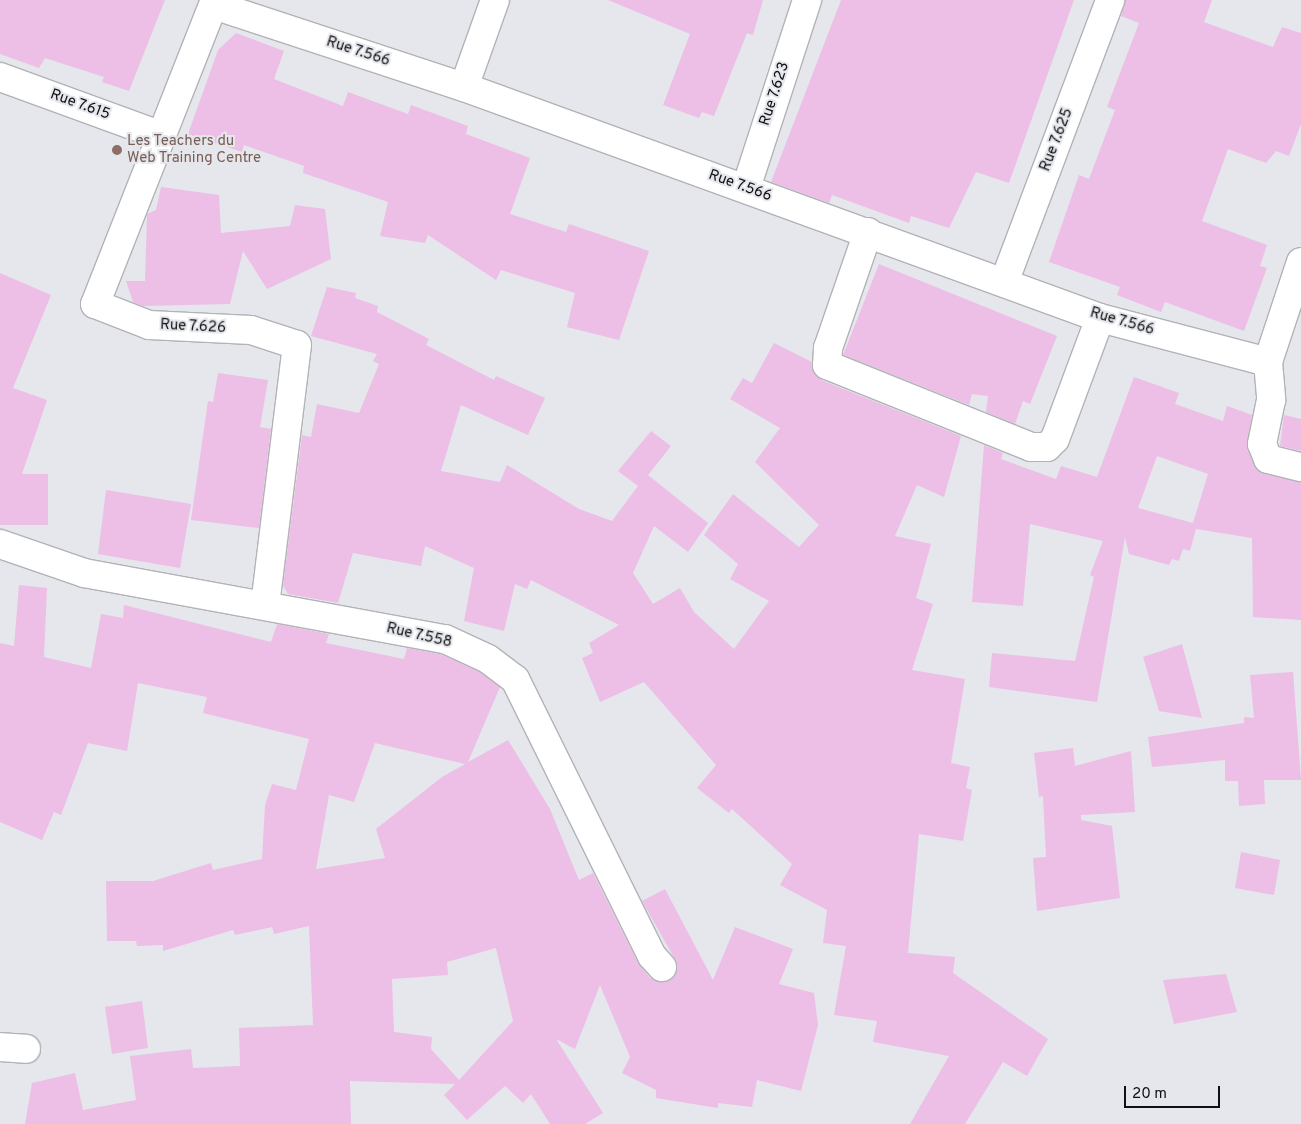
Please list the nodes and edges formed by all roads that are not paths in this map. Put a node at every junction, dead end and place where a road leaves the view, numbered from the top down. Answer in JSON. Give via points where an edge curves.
{"nodes":[{"id":1,"x":495,"y":0,"type":"edge"},
{"id":2,"x":807,"y":0,"type":"edge"},
{"id":3,"x":1110,"y":0,"type":"edge"},
{"id":4,"x":215,"y":2,"type":"edge"},
{"id":5,"x":0,"y":77,"type":"edge"},
{"id":6,"x":464,"y":87,"type":"junction"},
{"id":7,"x":159,"y":135,"type":"junction"},
{"id":8,"x":746,"y":188,"type":"junction"},
{"id":9,"x":868,"y":232,"type":"junction"},
{"id":10,"x":1301,"y":262,"type":"edge"},
{"id":11,"x":1005,"y":280,"type":"junction"},
{"id":12,"x":1100,"y":318,"type":"junction"},
{"id":13,"x":1268,"y":362,"type":"junction"},
{"id":14,"x":1301,"y":467,"type":"edge"},
{"id":15,"x":0,"y":544,"type":"edge"},
{"id":16,"x":265,"y":604,"type":"junction"},
{"id":17,"x":662,"y":967,"type":"dead end"}],
"edges":[{"from":1,"to":6,"type":"street"},
{"from":2,"to":8,"type":"street","name":"Rue 7.623"},
{"from":3,"to":11,"type":"street","name":"Rue 7.625"},
{"from":4,"to":6,"type":"street","name":"Rue 7.566"},
{"from":4,"to":7,"type":"street","name":"Rue 7.626"},
{"from":5,"to":7,"type":"street","name":"Rue 7.615"},
{"from":6,"to":8,"type":"street","name":"Rue 7.566"},
{"from":7,"to":16,"type":"street","name":"Rue 7.626","via":[[95,304],[149,326],[251,330],[297,345]]},
{"from":8,"to":9,"type":"street","name":"Rue 7.566"},
{"from":9,"to":11,"type":"street","name":"Rue 7.566"},
{"from":9,"to":12,"type":"street","via":[[828,348],[827,365],[1031,447],[1047,447],[1055,439]]},
{"from":10,"to":13,"type":"street"},
{"from":11,"to":12,"type":"street","name":"Rue 7.566"},
{"from":12,"to":13,"type":"street","name":"Rue 7.566"},
{"from":13,"to":14,"type":"street","via":[[1271,400],[1262,444],[1268,459]]},
{"from":15,"to":16,"type":"street","name":"Rue 7.558","via":[[109,579]]},
{"from":16,"to":17,"type":"street","name":"Rue 7.558","via":[[446,639],[488,659],[515,679],[652,956]]}]}
